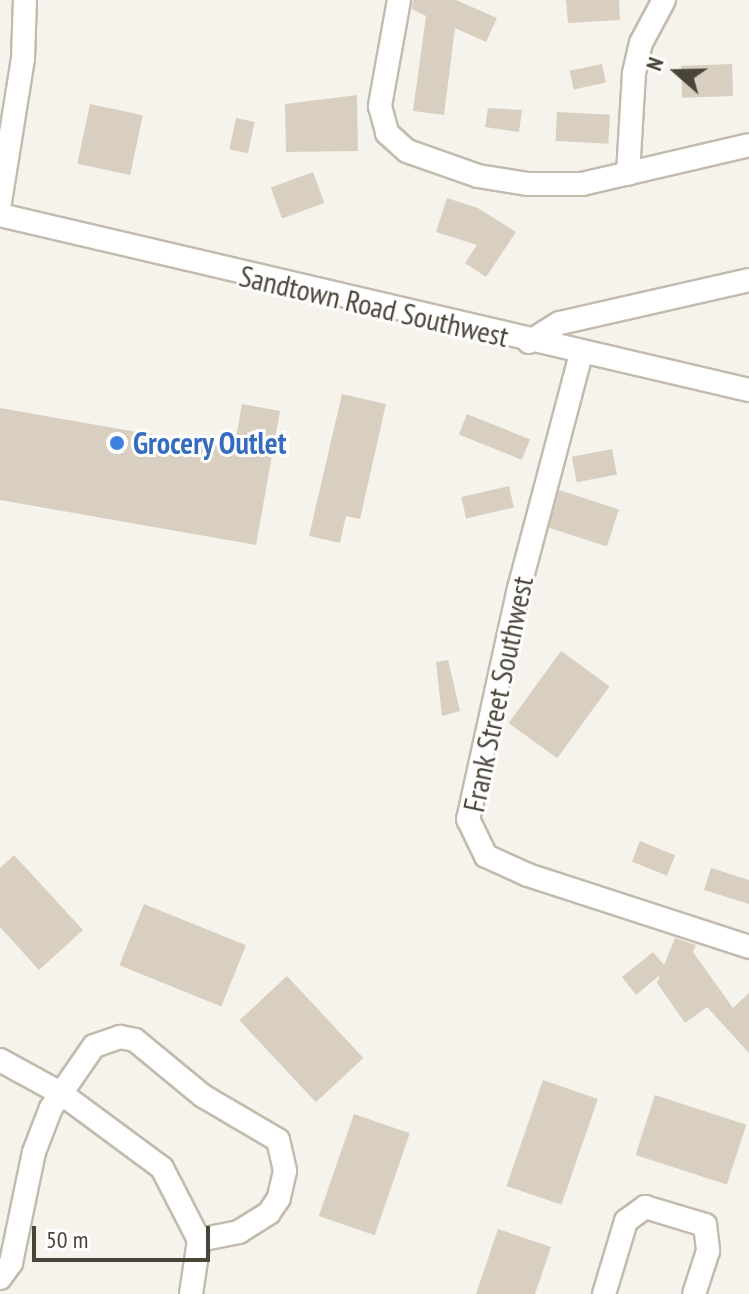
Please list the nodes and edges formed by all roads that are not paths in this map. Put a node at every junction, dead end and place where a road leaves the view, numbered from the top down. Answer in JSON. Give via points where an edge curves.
{"nodes":[{"id":1,"x":25,"y":0,"type":"edge"},
{"id":2,"x":399,"y":0,"type":"edge"},
{"id":3,"x":664,"y":0,"type":"edge"},
{"id":4,"x":749,"y":145,"type":"edge"},
{"id":5,"x":628,"y":174,"type":"junction"},
{"id":6,"x":0,"y":202,"type":"edge"},
{"id":7,"x":0,"y":215,"type":"edge"},
{"id":8,"x":749,"y":280,"type":"edge"},
{"id":9,"x":529,"y":342,"type":"junction"},
{"id":10,"x":581,"y":354,"type":"junction"},
{"id":11,"x":749,"y":390,"type":"edge"},
{"id":12,"x":749,"y":947,"type":"edge"},
{"id":13,"x":0,"y":1060,"type":"edge"},
{"id":14,"x":62,"y":1094,"type":"junction"},
{"id":15,"x":199,"y":1240,"type":"junction"},
{"id":16,"x":0,"y":1278,"type":"edge"},
{"id":17,"x":191,"y":1294,"type":"edge"},
{"id":18,"x":604,"y":1294,"type":"edge"},
{"id":19,"x":694,"y":1294,"type":"edge"}],
"edges":[{"from":1,"to":6,"type":"street","via":[[23,59]]},
{"from":2,"to":5,"type":"street","via":[[380,106],[387,133],[407,151],[478,176],[528,184],[582,184]]},
{"from":3,"to":5,"type":"street","via":[[641,43],[634,73]]},
{"from":4,"to":5,"type":"street"},
{"from":7,"to":9,"type":"street","name":"Sandtown Road Southwest"},
{"from":8,"to":9,"type":"street","via":[[560,323]]},
{"from":9,"to":10,"type":"street","name":"Sandtown Road Southwest"},
{"from":10,"to":11,"type":"street","name":"Sandtown Road Southwest"},
{"from":10,"to":12,"type":"street","name":"Frank Street Southwest","via":[[532,533],[468,819],[486,856],[528,875]]},
{"from":13,"to":14,"type":"street"},
{"from":14,"to":15,"type":"street","via":[[162,1168]]},
{"from":14,"to":15,"type":"street","via":[[94,1046],[120,1037],[135,1040],[203,1096],[278,1140],[285,1171],[279,1198],[269,1213],[239,1232]]},
{"from":14,"to":16,"type":"street","via":[[34,1152],[11,1263]]},
{"from":15,"to":17,"type":"street"},
{"from":18,"to":19,"type":"street","via":[[626,1221],[645,1207],[705,1225],[708,1251]]}]}
